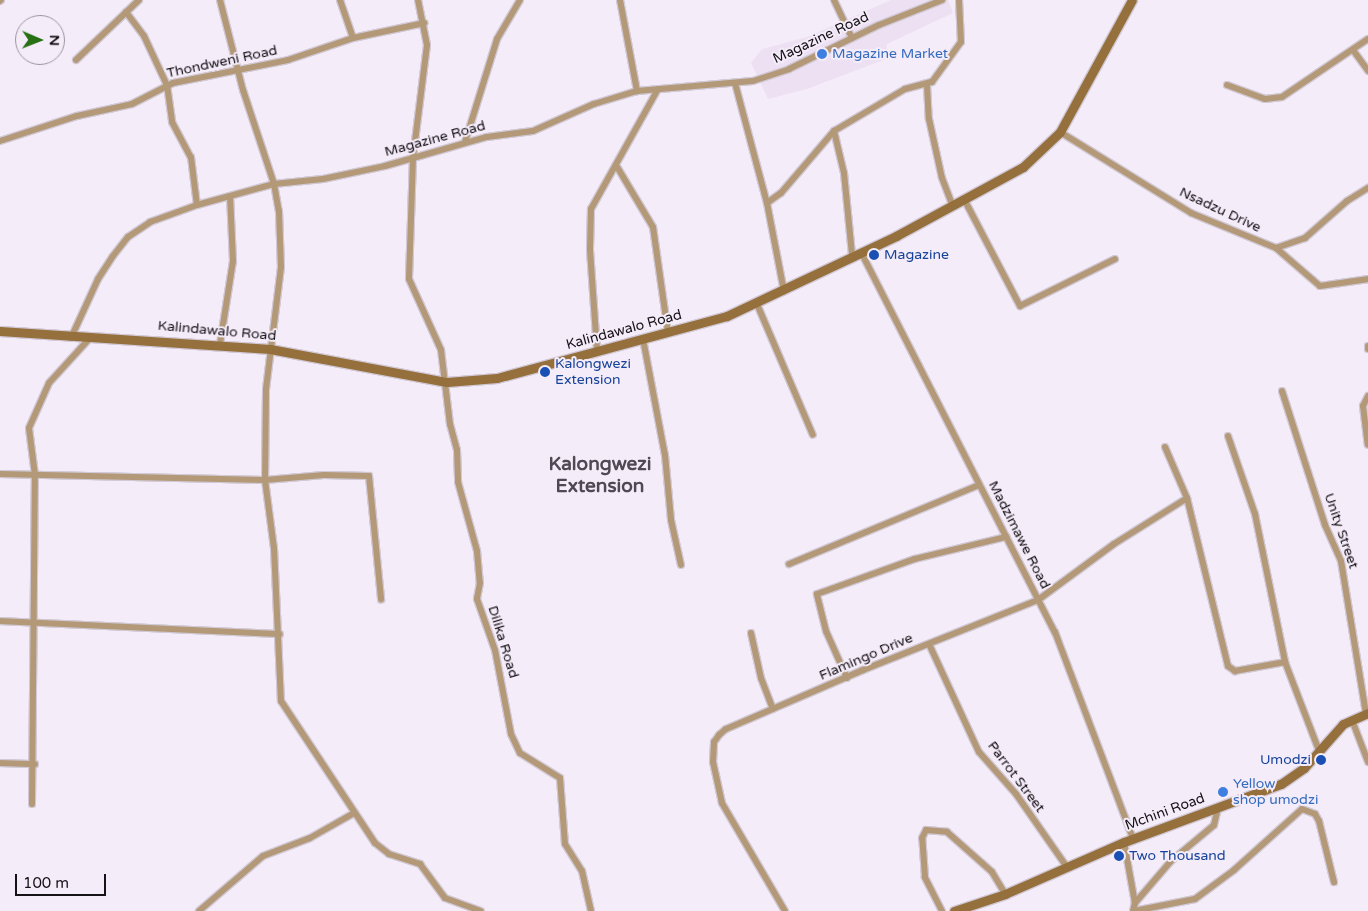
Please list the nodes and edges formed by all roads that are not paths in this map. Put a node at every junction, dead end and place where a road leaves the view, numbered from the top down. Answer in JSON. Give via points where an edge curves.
{"nodes":[{"id":1,"x":139,"y":0,"type":"edge"},
{"id":2,"x":220,"y":0,"type":"edge"},
{"id":3,"x":340,"y":0,"type":"edge"},
{"id":4,"x":418,"y":0,"type":"edge"},
{"id":5,"x":520,"y":0,"type":"edge"},
{"id":6,"x":620,"y":0,"type":"edge"},
{"id":7,"x":834,"y":0,"type":"edge"},
{"id":8,"x":942,"y":0,"type":"edge"},
{"id":9,"x":959,"y":0,"type":"edge"},
{"id":10,"x":1132,"y":0,"type":"edge"},
{"id":11,"x":126,"y":12,"type":"junction"},
{"id":12,"x":424,"y":23,"type":"junction"},
{"id":13,"x":353,"y":38,"type":"junction"},
{"id":14,"x":852,"y":38,"type":"junction"},
{"id":15,"x":1368,"y":39,"type":"edge"},
{"id":16,"x":1353,"y":50,"type":"junction"},
{"id":17,"x":76,"y":60,"type":"dead end"},
{"id":18,"x":240,"y":71,"type":"junction"},
{"id":19,"x":1368,"y":71,"type":"edge"},
{"id":20,"x":735,"y":83,"type":"junction"},
{"id":21,"x":927,"y":84,"type":"junction"},
{"id":22,"x":167,"y":85,"type":"junction"},
{"id":23,"x":1227,"y":85,"type":"dead end"},
{"id":24,"x":658,"y":90,"type":"junction"},
{"id":25,"x":637,"y":92,"type":"junction"},
{"id":26,"x":834,"y":130,"type":"junction"},
{"id":27,"x":1060,"y":132,"type":"junction"},
{"id":28,"x":0,"y":141,"type":"edge"},
{"id":29,"x":465,"y":142,"type":"junction"},
{"id":30,"x":413,"y":158,"type":"junction"},
{"id":31,"x":616,"y":165,"type":"junction"},
{"id":32,"x":274,"y":184,"type":"junction"},
{"id":33,"x":1368,"y":188,"type":"edge"},
{"id":34,"x":230,"y":196,"type":"junction"},
{"id":35,"x":964,"y":199,"type":"junction"},
{"id":36,"x":767,"y":203,"type":"junction"},
{"id":37,"x":952,"y":204,"type":"junction"},
{"id":38,"x":197,"y":205,"type":"junction"},
{"id":39,"x":1276,"y":248,"type":"junction"},
{"id":40,"x":857,"y":253,"type":"junction"},
{"id":41,"x":1115,"y":259,"type":"dead end"},
{"id":42,"x":1368,"y":279,"type":"edge"},
{"id":43,"x":784,"y":291,"type":"junction"},
{"id":44,"x":757,"y":304,"type":"junction"},
{"id":45,"x":0,"y":331,"type":"edge"},
{"id":46,"x":668,"y":333,"type":"junction"},
{"id":47,"x":71,"y":338,"type":"junction"},
{"id":48,"x":89,"y":339,"type":"junction"},
{"id":49,"x":643,"y":339,"type":"junction"},
{"id":50,"x":220,"y":344,"type":"junction"},
{"id":51,"x":270,"y":349,"type":"junction"},
{"id":52,"x":597,"y":350,"type":"junction"},
{"id":53,"x":447,"y":382,"type":"junction"},
{"id":54,"x":1282,"y":391,"type":"dead end"},
{"id":55,"x":1368,"y":396,"type":"edge"},
{"id":56,"x":812,"y":435,"type":"dead end"},
{"id":57,"x":1228,"y":436,"type":"dead end"},
{"id":58,"x":1368,"y":445,"type":"edge"},
{"id":59,"x":1165,"y":447,"type":"dead end"},
{"id":60,"x":0,"y":474,"type":"edge"},
{"id":61,"x":35,"y":475,"type":"junction"},
{"id":62,"x":265,"y":480,"type":"junction"},
{"id":63,"x":979,"y":485,"type":"junction"},
{"id":64,"x":1187,"y":498,"type":"junction"},
{"id":65,"x":1006,"y":537,"type":"junction"},
{"id":66,"x":789,"y":564,"type":"dead end"},
{"id":67,"x":681,"y":565,"type":"dead end"},
{"id":68,"x":381,"y":600,"type":"dead end"},
{"id":69,"x":1038,"y":600,"type":"junction"},
{"id":70,"x":0,"y":622,"type":"edge"},
{"id":71,"x":34,"y":624,"type":"junction"},
{"id":72,"x":751,"y":633,"type":"dead end"},
{"id":73,"x":280,"y":634,"type":"junction"},
{"id":74,"x":930,"y":644,"type":"junction"},
{"id":75,"x":1285,"y":662,"type":"junction"},
{"id":76,"x":847,"y":678,"type":"junction"},
{"id":77,"x":773,"y":710,"type":"junction"},
{"id":78,"x":1367,"y":713,"type":"edge"},
{"id":79,"x":1352,"y":720,"type":"junction"},
{"id":80,"x":1320,"y":753,"type":"junction"},
{"id":81,"x":1368,"y":762,"type":"edge"},
{"id":82,"x":0,"y":763,"type":"edge"},
{"id":83,"x":34,"y":764,"type":"junction"},
{"id":84,"x":32,"y":804,"type":"dead end"},
{"id":85,"x":1218,"y":807,"type":"junction"},
{"id":86,"x":354,"y":814,"type":"junction"},
{"id":87,"x":1129,"y":840,"type":"junction"},
{"id":88,"x":1067,"y":867,"type":"junction"},
{"id":89,"x":1334,"y":882,"type":"dead end"},
{"id":90,"x":1005,"y":894,"type":"junction"},
{"id":91,"x":1135,"y":903,"type":"junction"},
{"id":92,"x":199,"y":911,"type":"edge"},
{"id":93,"x":481,"y":911,"type":"edge"},
{"id":94,"x":591,"y":911,"type":"edge"},
{"id":95,"x":785,"y":911,"type":"edge"},
{"id":96,"x":942,"y":911,"type":"edge"},
{"id":97,"x":954,"y":911,"type":"edge"},
{"id":98,"x":1134,"y":911,"type":"edge"}],
"edges":[{"from":1,"to":11,"type":"street"},
{"from":2,"to":18,"type":"street"},
{"from":3,"to":13,"type":"street"},
{"from":4,"to":12,"type":"street"},
{"from":5,"to":29,"type":"street","via":[[497,39]]},
{"from":6,"to":25,"type":"street"},
{"from":7,"to":14,"type":"street"},
{"from":8,"to":14,"type":"street","name":"Magazine Road"},
{"from":9,"to":21,"type":"street","via":[[961,42]]},
{"from":10,"to":27,"type":"street","name":"Kalindawalo Road"},
{"from":11,"to":17,"type":"street"},
{"from":11,"to":22,"type":"street","via":[[144,36]]},
{"from":12,"to":13,"type":"street","name":"Thondweni Road"},
{"from":12,"to":30,"type":"street","via":[[427,44]]},
{"from":13,"to":18,"type":"street","name":"Thondweni Road","via":[[288,60]]},
{"from":14,"to":20,"type":"street","name":"Magazine Road","via":[[782,71]]},
{"from":15,"to":16,"type":"street"},
{"from":16,"to":19,"type":"street"},
{"from":16,"to":23,"type":"street","via":[[1282,97],[1265,99]]},
{"from":18,"to":22,"type":"street","name":"Thondweni Road"},
{"from":18,"to":32,"type":"street","via":[[255,133]]},
{"from":20,"to":24,"type":"street","name":"Magazine Road"},
{"from":20,"to":36,"type":"street"},
{"from":21,"to":26,"type":"street","via":[[906,89]]},
{"from":21,"to":37,"type":"street","via":[[929,118],[942,178]]},
{"from":22,"to":28,"type":"street","name":"Thondweni Road","via":[[132,104],[77,116]]},
{"from":22,"to":38,"type":"street","via":[[172,122],[191,158]]},
{"from":24,"to":25,"type":"street","name":"Magazine Road"},
{"from":24,"to":31,"type":"street"},
{"from":25,"to":29,"type":"street","name":"Magazine Road","via":[[594,104],[533,131]]},
{"from":26,"to":36,"type":"street","via":[[782,193]]},
{"from":26,"to":40,"type":"street"},
{"from":27,"to":35,"type":"street","name":"Kalindawalo Road","via":[[1023,168]]},
{"from":27,"to":39,"type":"street","name":"Nsadzu Drive","via":[[1191,213]]},
{"from":29,"to":30,"type":"street","name":"Magazine Road"},
{"from":30,"to":32,"type":"street","name":"Magazine Road","via":[[323,179]]},
{"from":30,"to":53,"type":"street","via":[[409,280],[441,350]]},
{"from":31,"to":46,"type":"street","via":[[653,227]]},
{"from":31,"to":52,"type":"street","via":[[599,191],[590,218]]},
{"from":32,"to":34,"type":"street","name":"Magazine Road"},
{"from":32,"to":51,"type":"street","via":[[279,211],[281,267]]},
{"from":33,"to":39,"type":"street","via":[[1347,201],[1305,238]]},
{"from":34,"to":38,"type":"street","name":"Magazine Road"},
{"from":34,"to":50,"type":"street","via":[[233,261]]},
{"from":35,"to":37,"type":"street","name":"Kalindawalo Road"},
{"from":35,"to":41,"type":"street","via":[[1020,306]]},
{"from":36,"to":43,"type":"street"},
{"from":37,"to":40,"type":"street","name":"Kalindawalo Road"},
{"from":38,"to":47,"type":"street","name":"Magazine Road","via":[[150,222],[128,237],[98,279]]},
{"from":39,"to":42,"type":"street","name":"Nsadzu Drive","via":[[1320,286]]},
{"from":40,"to":43,"type":"street","name":"Kalindawalo Road"},
{"from":40,"to":63,"type":"street","name":"Madzimawe Road"},
{"from":43,"to":44,"type":"street","name":"Kalindawalo Road"},
{"from":44,"to":46,"type":"street","name":"Kalindawalo Road"},
{"from":44,"to":56,"type":"street"},
{"from":45,"to":47,"type":"street","name":"Kalindawalo Road"},
{"from":46,"to":49,"type":"street","name":"Kalindawalo Road"},
{"from":47,"to":48,"type":"street","name":"Kalindawalo Road"},
{"from":48,"to":50,"type":"street","name":"Kalindawalo Road"},
{"from":48,"to":61,"type":"street","via":[[49,383],[33,415],[30,444]]},
{"from":49,"to":52,"type":"street","name":"Kalindawalo Road"},
{"from":49,"to":67,"type":"street"},
{"from":50,"to":51,"type":"street","name":"Kalindawalo Road"},
{"from":51,"to":53,"type":"street","name":"Kalindawalo Road"},
{"from":51,"to":62,"type":"street"},
{"from":52,"to":53,"type":"street","name":"Kalindawalo Road","via":[[497,378]]},
{"from":53,"to":94,"type":"street","name":"Dilika Road","via":[[458,482],[477,551],[480,583],[477,599],[495,650],[511,734],[520,752],[560,778],[565,844],[582,873]]},
{"from":54,"to":78,"type":"street","name":"Unity Street","via":[[1325,525],[1341,560]]},
{"from":55,"to":58,"type":"street","via":[[1363,406]]},
{"from":57,"to":75,"type":"street","via":[[1255,514]]},
{"from":59,"to":64,"type":"street"},
{"from":60,"to":61,"type":"street"},
{"from":61,"to":62,"type":"street"},
{"from":61,"to":71,"type":"street"},
{"from":62,"to":68,"type":"street","via":[[324,475],[369,476]]},
{"from":62,"to":73,"type":"street"},
{"from":63,"to":65,"type":"street","name":"Madzimawe Road"},
{"from":63,"to":66,"type":"street"},
{"from":64,"to":69,"type":"street","name":"Flamingo Drive","via":[[1114,544]]},
{"from":64,"to":75,"type":"street","via":[[1228,666],[1235,671]]},
{"from":65,"to":69,"type":"street","name":"Madzimawe Road"},
{"from":65,"to":76,"type":"street","via":[[915,559],[817,594],[826,631]]},
{"from":69,"to":74,"type":"street","name":"Flamingo Drive"},
{"from":69,"to":87,"type":"street","name":"Madzimawe Road","via":[[1058,641]]},
{"from":70,"to":71,"type":"street"},
{"from":71,"to":73,"type":"street"},
{"from":71,"to":83,"type":"street"},
{"from":72,"to":77,"type":"street","via":[[761,678]]},
{"from":73,"to":86,"type":"street","via":[[278,681],[281,701]]},
{"from":74,"to":76,"type":"street","name":"Flamingo Drive"},
{"from":74,"to":88,"type":"street","name":"Parrot Street","via":[[979,752],[1016,794]]},
{"from":75,"to":80,"type":"street"},
{"from":76,"to":77,"type":"street","name":"Flamingo Drive"},
{"from":77,"to":95,"type":"street","name":"Flamingo Drive","via":[[726,729],[714,742],[713,762],[722,804]]},
{"from":78,"to":79,"type":"street","name":"Mchini Road"},
{"from":79,"to":80,"type":"street","name":"Mchini Road","via":[[1344,724]]},
{"from":79,"to":81,"type":"street"},
{"from":80,"to":85,"type":"street","name":"Mchini Road","via":[[1294,778]]},
{"from":82,"to":83,"type":"street"},
{"from":83,"to":84,"type":"street"},
{"from":85,"to":87,"type":"street","name":"Mchini Road"},
{"from":85,"to":91,"type":"street","via":[[1214,825],[1170,861]]},
{"from":86,"to":92,"type":"street","via":[[310,838],[262,856]]},
{"from":86,"to":93,"type":"street","via":[[379,847],[424,867],[440,894]]},
{"from":87,"to":88,"type":"street","name":"Mchini Road"},
{"from":87,"to":91,"type":"street","name":"Madzimawe Road"},
{"from":88,"to":90,"type":"street","name":"Mchini Road"},
{"from":89,"to":98,"type":"street","via":[[1319,822],[1315,814],[1302,809],[1234,870],[1195,899]]},
{"from":90,"to":96,"type":"street","via":[[992,872],[947,832],[926,830],[922,838],[924,877]]},
{"from":90,"to":97,"type":"street","name":"Mchini Road"},
{"from":91,"to":98,"type":"street"}]}
